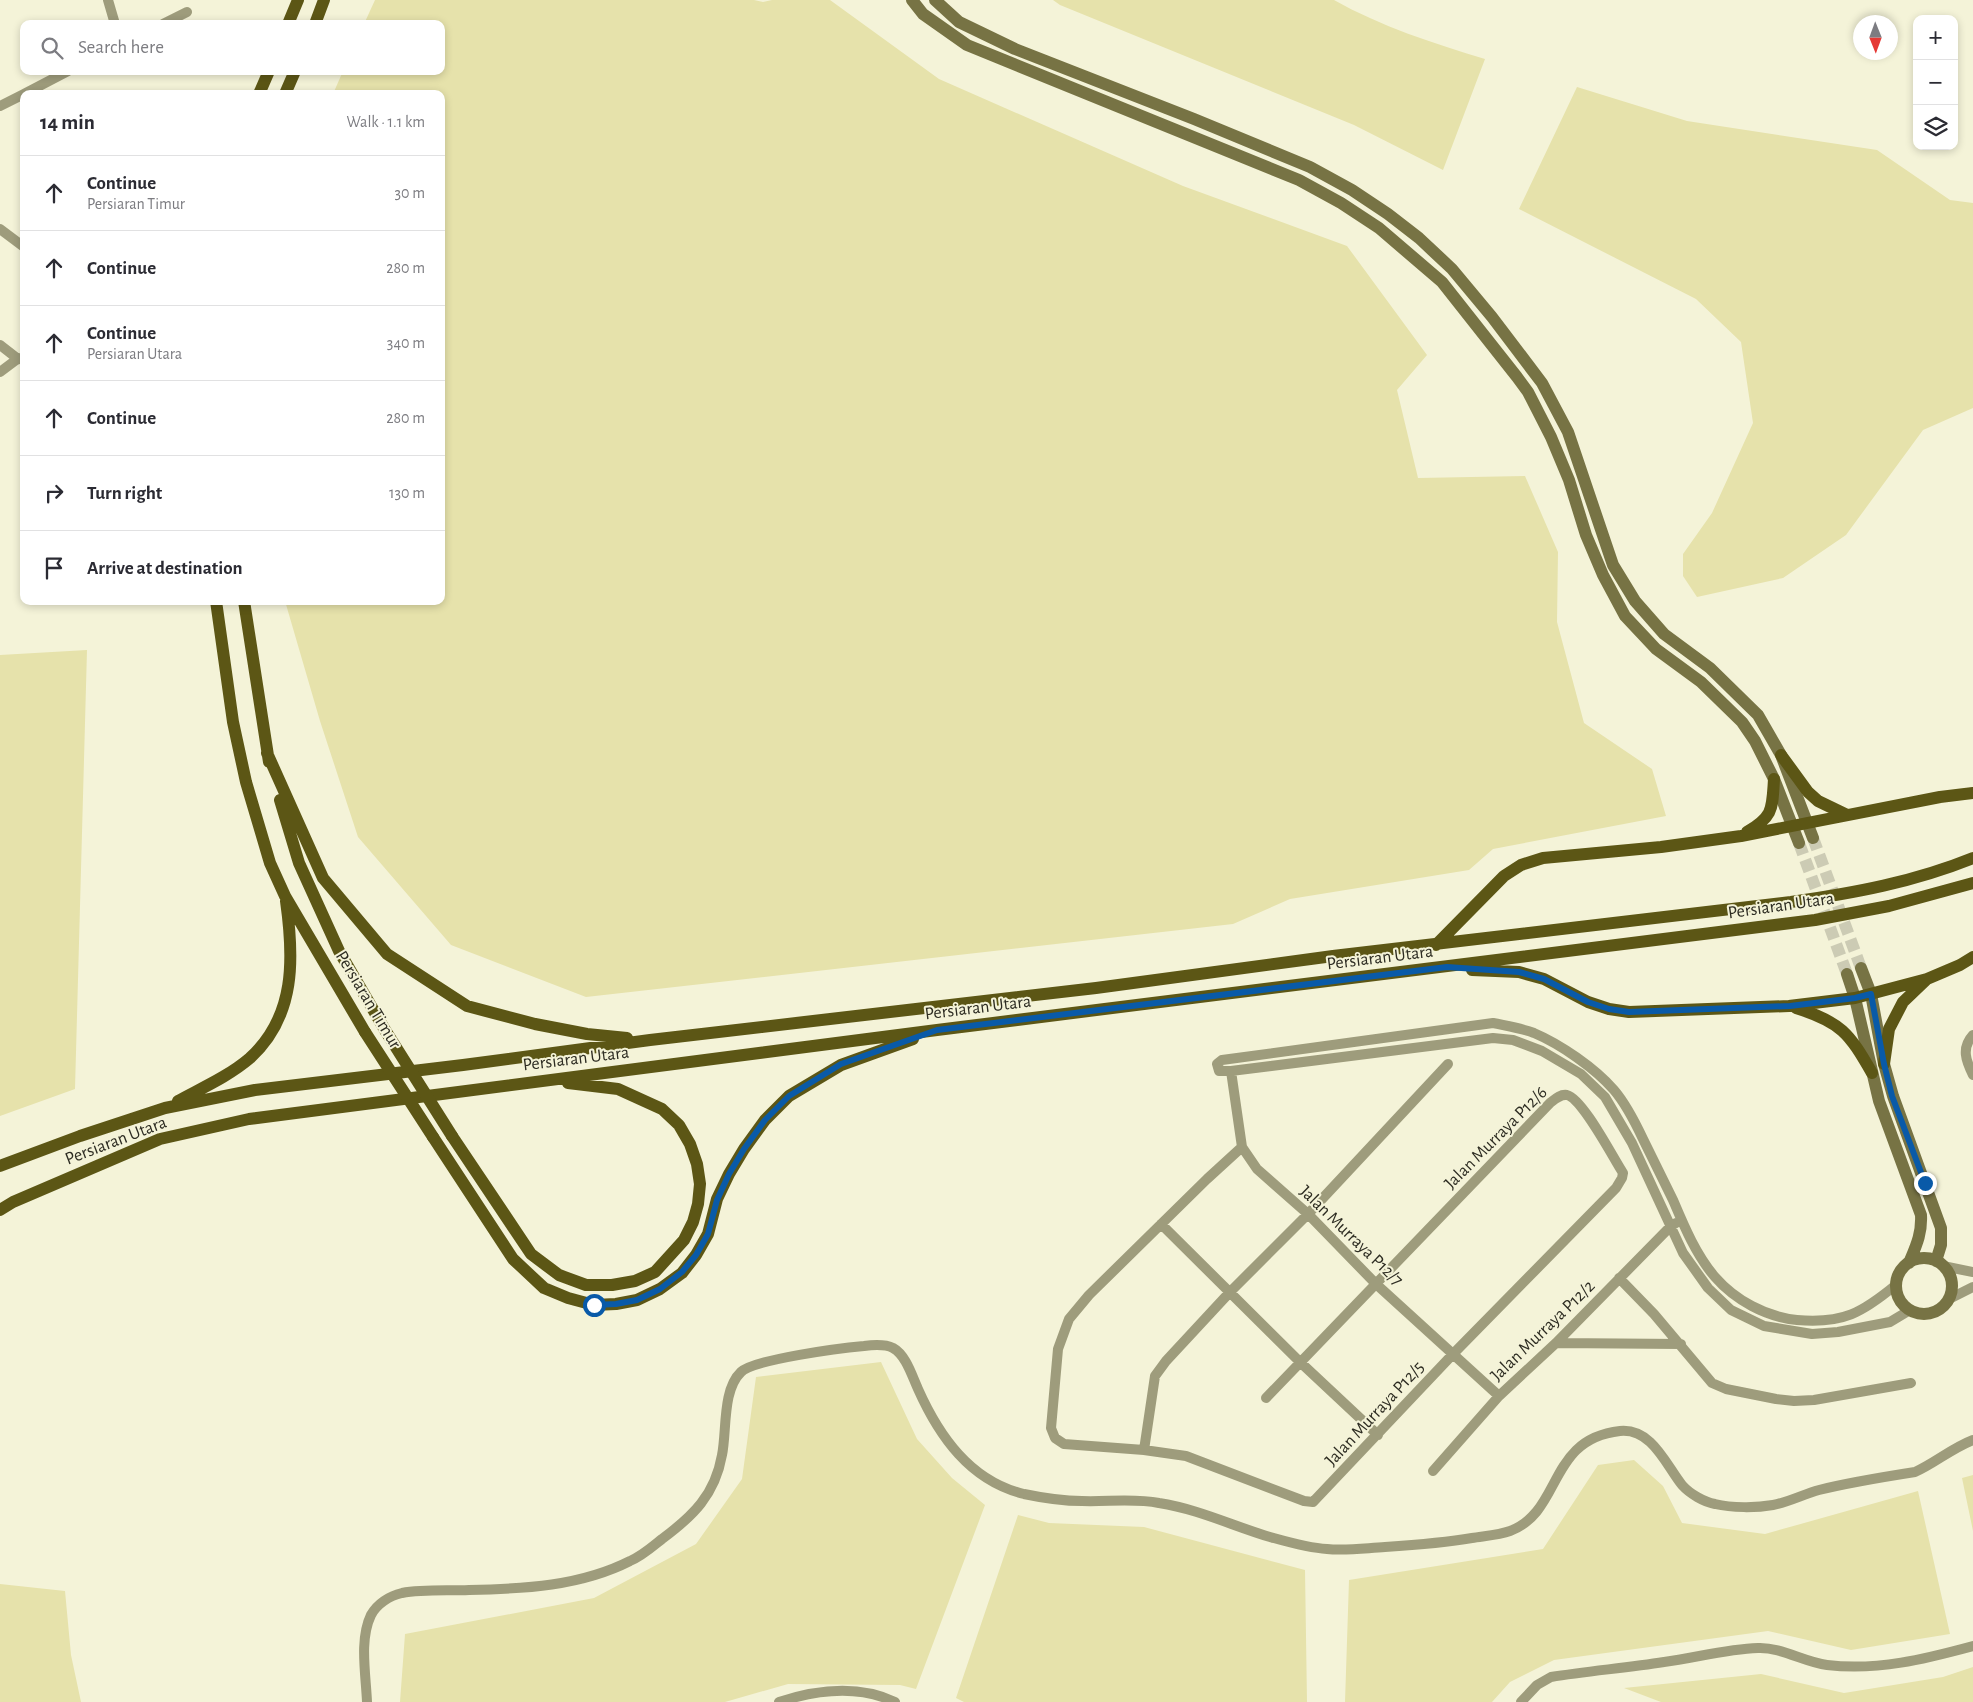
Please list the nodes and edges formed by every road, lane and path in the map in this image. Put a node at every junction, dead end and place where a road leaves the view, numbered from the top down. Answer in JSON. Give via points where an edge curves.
{"nodes":[{"id":1,"x":108,"y":0,"type":"edge"},
{"id":2,"x":298,"y":0,"type":"edge"},
{"id":3,"x":324,"y":0,"type":"edge"},
{"id":4,"x":912,"y":0,"type":"edge"},
{"id":5,"x":935,"y":0,"type":"edge"},
{"id":6,"x":187,"y":12,"type":"dead end"},
{"id":7,"x":114,"y":20,"type":"edge"},
{"id":8,"x":171,"y":20,"type":"edge"},
{"id":9,"x":290,"y":20,"type":"edge"},
{"id":10,"x":316,"y":20,"type":"edge"},
{"id":11,"x":60,"y":75,"type":"edge"},
{"id":12,"x":267,"y":75,"type":"edge"},
{"id":13,"x":293,"y":75,"type":"edge"},
{"id":14,"x":32,"y":90,"type":"edge"},
{"id":15,"x":261,"y":90,"type":"edge"},
{"id":16,"x":287,"y":90,"type":"edge"},
{"id":17,"x":20,"y":96,"type":"edge"},
{"id":18,"x":0,"y":106,"type":"edge"},
{"id":19,"x":0,"y":229,"type":"edge"},
{"id":20,"x":20,"y":244,"type":"edge"},
{"id":21,"x":0,"y":345,"type":"edge"},
{"id":22,"x":20,"y":357,"type":"edge"},
{"id":23,"x":20,"y":359,"type":"edge"},
{"id":24,"x":0,"y":372,"type":"edge"},
{"id":25,"x":217,"y":605,"type":"edge"},
{"id":26,"x":245,"y":605,"type":"edge"},
{"id":27,"x":267,"y":754,"type":"junction"},
{"id":28,"x":1782,"y":755,"type":"junction"},
{"id":29,"x":1774,"y":779,"type":"junction"},
{"id":30,"x":1973,"y":793,"type":"edge"},
{"id":31,"x":1847,"y":815,"type":"junction"},
{"id":32,"x":1807,"y":823,"type":"junction"},
{"id":33,"x":1792,"y":826,"type":"junction"},
{"id":34,"x":1741,"y":836,"type":"junction"},
{"id":35,"x":1813,"y":838,"type":"tunnel mouth"},
{"id":36,"x":1799,"y":843,"type":"tunnel mouth"},
{"id":37,"x":1973,"y":858,"type":"edge"},
{"id":38,"x":1973,"y":883,"type":"edge"},
{"id":39,"x":285,"y":896,"type":"junction"},
{"id":40,"x":1436,"y":945,"type":"junction"},
{"id":41,"x":1973,"y":957,"type":"edge"},
{"id":42,"x":1447,"y":967,"type":"junction"},
{"id":43,"x":1861,"y":968,"type":"tunnel mouth"},
{"id":44,"x":1847,"y":974,"type":"tunnel mouth"},
{"id":45,"x":1927,"y":978,"type":"junction"},
{"id":46,"x":1871,"y":994,"type":"junction"},
{"id":47,"x":1855,"y":998,"type":"junction"},
{"id":48,"x":1790,"y":1006,"type":"junction"},
{"id":49,"x":937,"y":1030,"type":"junction"},
{"id":50,"x":1973,"y":1035,"type":"edge"},
{"id":51,"x":650,"y":1040,"type":"junction"},
{"id":52,"x":1448,"y":1064,"type":"dead end"},
{"id":53,"x":1884,"y":1064,"type":"junction"},
{"id":54,"x":1231,"y":1071,"type":"junction"},
{"id":55,"x":1872,"y":1073,"type":"junction"},
{"id":56,"x":1973,"y":1075,"type":"edge"},
{"id":57,"x":542,"y":1081,"type":"junction"},
{"id":58,"x":165,"y":1108,"type":"junction"},
{"id":59,"x":1242,"y":1147,"type":"junction"},
{"id":60,"x":0,"y":1166,"type":"edge"},
{"id":61,"x":0,"y":1210,"type":"edge"},
{"id":62,"x":1308,"y":1214,"type":"junction"},
{"id":63,"x":1682,"y":1220,"type":"junction"},
{"id":64,"x":1160,"y":1224,"type":"junction"},
{"id":65,"x":1671,"y":1226,"type":"junction"},
{"id":66,"x":1909,"y":1263,"type":"junction"},
{"id":67,"x":1940,"y":1264,"type":"junction"},
{"id":68,"x":1973,"y":1272,"type":"edge"},
{"id":69,"x":1619,"y":1278,"type":"junction"},
{"id":70,"x":1376,"y":1284,"type":"junction"},
{"id":71,"x":1896,"y":1284,"type":"junction"},
{"id":72,"x":1973,"y":1287,"type":"edge"},
{"id":73,"x":1230,"y":1292,"type":"junction"},
{"id":74,"x":1949,"y":1299,"type":"junction"},
{"id":75,"x":1910,"y":1310,"type":"junction"},
{"id":76,"x":1556,"y":1343,"type":"junction"},
{"id":77,"x":1681,"y":1344,"type":"junction"},
{"id":78,"x":1454,"y":1353,"type":"junction"},
{"id":79,"x":1300,"y":1362,"type":"junction"},
{"id":80,"x":1911,"y":1383,"type":"dead end"},
{"id":81,"x":1499,"y":1396,"type":"junction"},
{"id":82,"x":1266,"y":1398,"type":"dead end"},
{"id":83,"x":1378,"y":1435,"type":"junction"},
{"id":84,"x":1973,"y":1440,"type":"edge"},
{"id":85,"x":1144,"y":1450,"type":"junction"},
{"id":86,"x":1433,"y":1470,"type":"dead end"},
{"id":87,"x":1973,"y":1646,"type":"edge"},
{"id":88,"x":367,"y":1702,"type":"edge"},
{"id":89,"x":779,"y":1702,"type":"edge"},
{"id":90,"x":895,"y":1702,"type":"edge"},
{"id":91,"x":1521,"y":1702,"type":"edge"}],
"edges":[{"from":1,"to":7,"type":"street"},
{"from":2,"to":9,"type":"main road"},
{"from":3,"to":10,"type":"main road"},
{"from":4,"to":29,"type":"street","via":[[923,14],[967,45],[1299,180],[1379,228],[1442,282],[1528,392],[1569,480],[1586,535],[1625,616],[1656,649],[1701,682],[1742,722]]},
{"from":5,"to":28,"type":"street","via":[[959,22],[1015,49],[1310,167],[1352,190],[1420,238],[1458,276],[1542,384],[1568,432],[1614,565],[1635,601],[1664,634],[1710,668],[1758,715]]},
{"from":6,"to":8,"type":"street"},
{"from":11,"to":14,"type":"street"},
{"from":12,"to":15,"type":"main road"},
{"from":13,"to":16,"type":"main road"},
{"from":17,"to":18,"type":"street"},
{"from":19,"to":20,"type":"street"},
{"from":21,"to":22,"type":"street"},
{"from":23,"to":24,"type":"street"},
{"from":25,"to":39,"type":"main road","name":"Persiaran Timur","via":[[233,722],[246,782],[270,862]]},
{"from":26,"to":27,"type":"main road","name":"Persiaran Timur"},
{"from":27,"to":51,"type":"main road","via":[[323,878],[387,954],[467,1006],[553,1028]]},
{"from":27,"to":57,"type":"main road","name":"Persiaran Timur","bridge":true,"via":[[299,863],[339,951],[452,1136],[531,1254],[559,1275],[586,1285],[635,1282],[655,1272],[684,1240],[698,1204],[697,1164],[679,1125],[662,1108],[618,1089]]},
{"from":28,"to":31,"type":"main road","via":[[1808,792],[1818,801]]},
{"from":28,"to":32,"type":"street"},
{"from":29,"to":33,"type":"street"},
{"from":29,"to":34,"type":"main road","via":[[1773,804],[1769,814],[1763,822]]},
{"from":30,"to":31,"type":"main road"},
{"from":31,"to":32,"type":"main road"},
{"from":32,"to":33,"type":"main road"},
{"from":32,"to":35,"type":"street"},
{"from":33,"to":34,"type":"main road"},
{"from":33,"to":36,"type":"street"},
{"from":34,"to":40,"type":"main road","via":[[1542,858],[1521,865],[1504,876]]},
{"from":37,"to":40,"type":"main road","name":"Persiaran Utara","via":[[1912,879],[1860,892]]},
{"from":38,"to":42,"type":"main road","name":"Persiaran Utara","via":[[1889,906],[1815,920]]},
{"from":39,"to":49,"type":"main road","name":"Persiaran Timur","bridge":true,"via":[[365,1032],[513,1259],[544,1288],[594,1305],[637,1300],[660,1289],[682,1272],[708,1234],[717,1200],[734,1166],[765,1120],[789,1096],[841,1064]]},
{"from":39,"to":58,"type":"main road","via":[[291,967],[282,1013],[250,1057],[225,1076]]},
{"from":40,"to":51,"type":"main road","name":"Persiaran Utara"},
{"from":41,"to":45,"type":"main road"},
{"from":42,"to":48,"type":"main road","via":[[1519,972],[1544,979],[1588,1002],[1629,1012]]},
{"from":42,"to":49,"type":"main road","name":"Persiaran Utara"},
{"from":43,"to":46,"type":"street"},
{"from":44,"to":47,"type":"street"},
{"from":45,"to":46,"type":"main road"},
{"from":45,"to":53,"type":"main road","via":[[1903,1002],[1889,1029]]},
{"from":46,"to":47,"type":"main road"},
{"from":46,"to":53,"type":"street"},
{"from":47,"to":48,"type":"main road"},
{"from":47,"to":55,"type":"street"},
{"from":48,"to":55,"type":"main road","via":[[1838,1026],[1854,1042]]},
{"from":49,"to":57,"type":"main road","name":"Persiaran Utara"},
{"from":50,"to":56,"type":"street","via":[[1965,1049]]},
{"from":51,"to":58,"type":"main road","name":"Persiaran Utara","via":[[255,1090]]},
{"from":52,"to":62,"type":"street"},
{"from":53,"to":67,"type":"street","via":[[1892,1096],[1940,1228]]},
{"from":54,"to":59,"type":"street","name":"Jalan Murraya P12/7"},
{"from":54,"to":63,"type":"street","via":[[1219,1072],[1218,1061],[1493,1023],[1519,1028],[1572,1055],[1614,1090],[1630,1114]]},
{"from":54,"to":65,"type":"street","via":[[1493,1038],[1513,1040],[1581,1074],[1605,1097],[1632,1144]]},
{"from":55,"to":66,"type":"street","via":[[1921,1215],[1920,1238]]},
{"from":57,"to":61,"type":"main road","name":"Persiaran Utara","via":[[249,1120],[160,1139]]},
{"from":58,"to":60,"type":"main road","name":"Persiaran Utara"},
{"from":59,"to":62,"type":"street","name":"Jalan Murraya P12/7","via":[[1257,1169]]},
{"from":59,"to":64,"type":"street"},
{"from":62,"to":70,"type":"street","name":"Jalan Murraya P12/7"},
{"from":62,"to":73,"type":"street"},
{"from":63,"to":65,"type":"street","name":"Jalan Murraya P12/2"},
{"from":63,"to":71,"type":"street","via":[[1694,1247],[1715,1277],[1740,1299],[1771,1315],[1811,1321],[1842,1318],[1862,1310]]},
{"from":64,"to":73,"type":"street"},
{"from":64,"to":85,"type":"street","via":[[1089,1295],[1070,1319],[1058,1348],[1051,1428],[1055,1438],[1064,1444]]},
{"from":65,"to":69,"type":"street","name":"Jalan Murraya P12/2"},
{"from":65,"to":75,"type":"street","via":[[1683,1253],[1708,1288],[1731,1310],[1764,1326],[1812,1334],[1838,1332],[1890,1322]]},
{"from":66,"to":67,"type":"street","via":[[1922,1259]]},
{"from":66,"to":71,"type":"street","via":[[1900,1272]]},
{"from":67,"to":68,"type":"street"},
{"from":67,"to":74,"type":"street","via":[[1948,1272],[1952,1285]]},
{"from":69,"to":76,"type":"street","name":"Jalan Murraya P12/2"},
{"from":69,"to":77,"type":"street"},
{"from":70,"to":78,"type":"street","name":"Jalan Murraya P12/7"},
{"from":70,"to":78,"type":"street","name":"Jalan Murraya P12/6","via":[[1550,1103],[1560,1096],[1574,1099],[1601,1133],[1623,1172],[1622,1178],[1616,1188]]},
{"from":70,"to":79,"type":"street"},
{"from":71,"to":75,"type":"street","via":[[1900,1299]]},
{"from":72,"to":74,"type":"street"},
{"from":73,"to":79,"type":"street"},
{"from":73,"to":85,"type":"street","via":[[1155,1376]]},
{"from":74,"to":75,"type":"street","via":[[1944,1306],[1927,1314]]},
{"from":76,"to":77,"type":"street"},
{"from":76,"to":81,"type":"street","name":"Jalan Murraya P12/2"},
{"from":77,"to":80,"type":"street","via":[[1712,1383],[1776,1399],[1814,1400]]},
{"from":78,"to":81,"type":"street","name":"Jalan Murraya P12/7"},
{"from":78,"to":83,"type":"street","name":"Jalan Murraya P12/5"},
{"from":79,"to":82,"type":"street"},
{"from":79,"to":83,"type":"street"},
{"from":81,"to":86,"type":"street","name":"Jalan Murraya P12/2"},
{"from":83,"to":85,"type":"street","name":"Jalan Murraya P12/5","via":[[1313,1502],[1186,1456]]},
{"from":84,"to":88,"type":"street","via":[[1955,1447],[1915,1472],[1820,1490],[1772,1505],[1740,1507],[1711,1504],[1686,1490],[1664,1457],[1645,1438],[1629,1430],[1613,1432],[1584,1442],[1564,1464],[1539,1510],[1510,1531],[1440,1544],[1327,1549],[1272,1538],[1184,1507],[1152,1501],[1082,1501],[1019,1493],[994,1482],[973,1470],[956,1453],[926,1407],[901,1355],[892,1348],[868,1345],[760,1362],[741,1372],[728,1398],[722,1458],[714,1484],[702,1505],[681,1525],[635,1560],[585,1579],[495,1590],[400,1594],[386,1599],[372,1614],[367,1629]]},
{"from":87,"to":91,"type":"street","via":[[1924,1660],[1852,1667],[1825,1665],[1772,1649],[1744,1649],[1551,1677],[1537,1685]]},
{"from":89,"to":90,"type":"street","via":[[796,1696],[848,1690],[871,1693]]}]}
